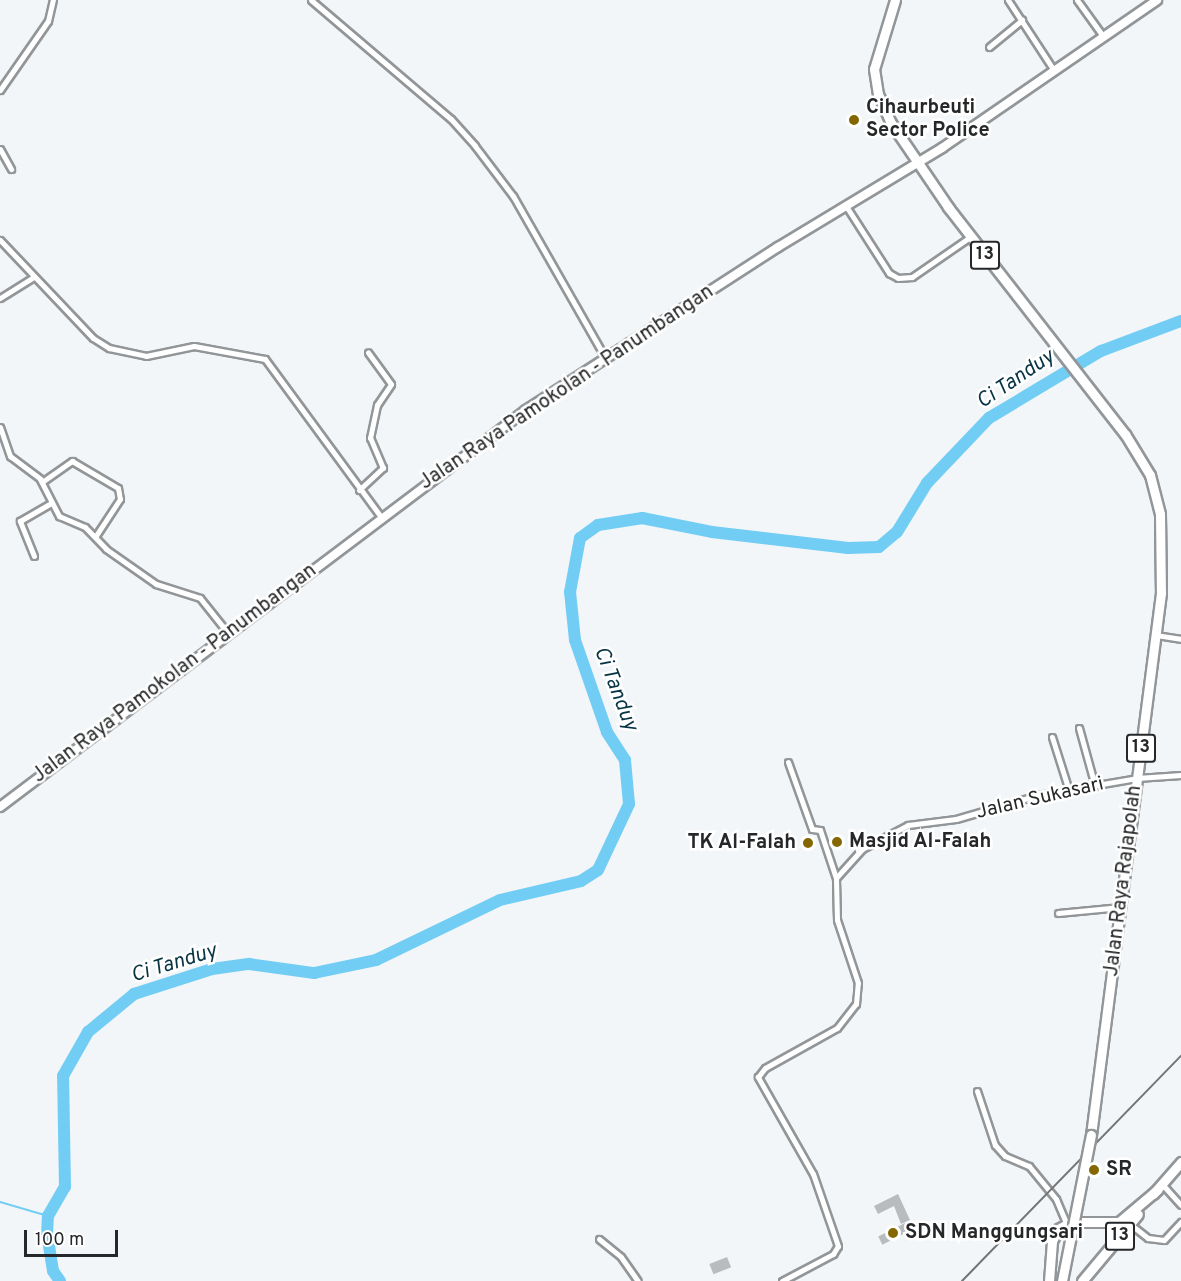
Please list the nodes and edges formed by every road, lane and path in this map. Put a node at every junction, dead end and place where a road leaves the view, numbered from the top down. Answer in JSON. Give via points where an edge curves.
{"nodes":[{"id":1,"x":53,"y":0,"type":"edge"},
{"id":2,"x":311,"y":0,"type":"edge"},
{"id":3,"x":895,"y":0,"type":"edge"},
{"id":4,"x":1008,"y":0,"type":"edge"},
{"id":5,"x":1077,"y":0,"type":"edge"},
{"id":6,"x":1157,"y":0,"type":"edge"},
{"id":7,"x":1023,"y":20,"type":"junction"},
{"id":8,"x":1103,"y":36,"type":"junction"},
{"id":9,"x":989,"y":47,"type":"dead end"},
{"id":10,"x":1053,"y":69,"type":"junction"},
{"id":11,"x":0,"y":90,"type":"edge"},
{"id":12,"x":0,"y":149,"type":"edge"},
{"id":13,"x":918,"y":162,"type":"junction"},
{"id":14,"x":11,"y":169,"type":"dead end"},
{"id":15,"x":846,"y":206,"type":"junction"},
{"id":16,"x":970,"y":237,"type":"junction"},
{"id":17,"x":0,"y":240,"type":"edge"},
{"id":18,"x":34,"y":277,"type":"junction"},
{"id":19,"x":0,"y":298,"type":"edge"},
{"id":20,"x":368,"y":352,"type":"dead end"},
{"id":21,"x":606,"y":359,"type":"junction"},
{"id":22,"x":0,"y":427,"type":"edge"},
{"id":23,"x":42,"y":482,"type":"junction"},
{"id":24,"x":359,"y":490,"type":"junction"},
{"id":25,"x":51,"y":503,"type":"junction"},
{"id":26,"x":381,"y":517,"type":"junction"},
{"id":27,"x":94,"y":537,"type":"junction"},
{"id":28,"x":34,"y":556,"type":"dead end"},
{"id":29,"x":228,"y":632,"type":"junction"},
{"id":30,"x":1156,"y":635,"type":"junction"},
{"id":31,"x":1181,"y":639,"type":"edge"},
{"id":32,"x":1078,"y":728,"type":"dead end"},
{"id":33,"x":1052,"y":737,"type":"dead end"},
{"id":34,"x":788,"y":762,"type":"dead end"},
{"id":35,"x":1181,"y":775,"type":"edge"},
{"id":36,"x":1137,"y":778,"type":"junction"},
{"id":37,"x":1095,"y":786,"type":"junction"},
{"id":38,"x":1069,"y":791,"type":"junction"},
{"id":39,"x":0,"y":807,"type":"edge"},
{"id":40,"x":836,"y":878,"type":"junction"},
{"id":41,"x":1121,"y":907,"type":"junction"},
{"id":42,"x":1058,"y":913,"type":"dead end"},
{"id":43,"x":977,"y":1091,"type":"dead end"},
{"id":44,"x":1180,"y":1165,"type":"edge"},
{"id":45,"x":1159,"y":1187,"type":"junction"},
{"id":46,"x":1181,"y":1205,"type":"edge"},
{"id":47,"x":1181,"y":1221,"type":"edge"},
{"id":48,"x":1066,"y":1223,"type":"junction"},
{"id":49,"x":1130,"y":1224,"type":"junction"},
{"id":50,"x":599,"y":1239,"type":"dead end"},
{"id":51,"x":638,"y":1281,"type":"edge"},
{"id":52,"x":782,"y":1281,"type":"edge"},
{"id":53,"x":1049,"y":1281,"type":"edge"},
{"id":54,"x":1062,"y":1281,"type":"edge"},
{"id":55,"x":1082,"y":1281,"type":"edge"}],
"edges":[{"from":1,"to":11,"type":"street","via":[[48,21]]},
{"from":2,"to":21,"type":"street","via":[[451,119],[475,146],[513,196]]},
{"from":3,"to":13,"type":"highway","name":"Jalan Raya Rajapolah","number":"13","via":[[874,69],[882,104]]},
{"from":4,"to":7,"type":"street"},
{"from":5,"to":8,"type":"street"},
{"from":6,"to":8,"type":"main road","name":"Jalan Raya Pamokolan - Panumbangan"},
{"from":7,"to":9,"type":"street"},
{"from":7,"to":10,"type":"street"},
{"from":8,"to":10,"type":"main road","name":"Jalan Raya Pamokolan - Panumbangan"},
{"from":10,"to":13,"type":"main road","name":"Jalan Raya Pamokolan - Panumbangan"},
{"from":12,"to":14,"type":"street"},
{"from":13,"to":15,"type":"main road","name":"Jalan Raya Pamokolan - Panumbangan"},
{"from":13,"to":16,"type":"highway","name":"Jalan Raya Rajapolah","number":"13"},
{"from":15,"to":16,"type":"street","via":[[889,273],[898,278],[912,278]]},
{"from":15,"to":21,"type":"main road","name":"Jalan Raya Pamokolan - Panumbangan"},
{"from":16,"to":30,"type":"highway","name":"Jalan Raya Rajapolah","number":"13","via":[[1086,381],[1132,445],[1156,496],[1163,574]]},
{"from":17,"to":18,"type":"street"},
{"from":18,"to":19,"type":"street"},
{"from":18,"to":24,"type":"street","via":[[93,338],[121,353],[146,356],[194,345],[265,359]]},
{"from":20,"to":24,"type":"street","via":[[391,384],[377,405],[370,438],[383,468]]},
{"from":21,"to":26,"type":"main road","name":"Jalan Raya Pamokolan - Panumbangan","via":[[526,410]]},
{"from":22,"to":23,"type":"street","via":[[10,456]]},
{"from":23,"to":25,"type":"street"},
{"from":23,"to":27,"type":"street","via":[[72,461],[118,488],[120,499]]},
{"from":24,"to":26,"type":"street"},
{"from":25,"to":27,"type":"street","via":[[59,516]]},
{"from":25,"to":28,"type":"street","via":[[20,521]]},
{"from":26,"to":29,"type":"main road","name":"Jalan Raya Pamokolan - Panumbangan"},
{"from":27,"to":29,"type":"street","via":[[156,584],[200,598]]},
{"from":29,"to":39,"type":"main road","name":"Jalan Raya Pamokolan - Panumbangan"},
{"from":30,"to":31,"type":"street"},
{"from":30,"to":36,"type":"highway","name":"Jalan Raya Rajapolah","number":"13"},
{"from":32,"to":37,"type":"street"},
{"from":33,"to":38,"type":"street"},
{"from":34,"to":40,"type":"street","via":[[812,829],[820,830]]},
{"from":35,"to":36,"type":"street","name":"Jalan Sukasari"},
{"from":36,"to":37,"type":"street","name":"Jalan Sukasari"},
{"from":36,"to":41,"type":"highway","name":"Jalan Raya Rajapolah","number":"13"},
{"from":37,"to":38,"type":"street","name":"Jalan Sukasari"},
{"from":38,"to":40,"type":"street","name":"Jalan Sukasari","via":[[891,830],[862,849]]},
{"from":40,"to":52,"type":"street","via":[[837,921],[858,983],[856,1004],[837,1028],[765,1068],[758,1077],[813,1174],[838,1241],[833,1254]]},
{"from":41,"to":42,"type":"street"},
{"from":41,"to":54,"type":"highway","name":"Jalan Raya Rajapolah","number":"13","bridge":true,"via":[[1091,1135]]},
{"from":43,"to":48,"type":"street","via":[[995,1145],[1005,1155],[1029,1166],[1056,1199]]},
{"from":44,"to":45,"type":"highway","number":"13"},
{"from":45,"to":46,"type":"street"},
{"from":45,"to":48,"type":"highway","number":"13","via":[[1119,1222]]},
{"from":45,"to":49,"type":"highway","number":"13"},
{"from":47,"to":49,"type":"street","via":[[1170,1236],[1159,1240]]},
{"from":48,"to":53,"type":"highway","via":[[1052,1240]]},
{"from":49,"to":55,"type":"highway","number":"13"},
{"from":50,"to":51,"type":"street","via":[[620,1255]]}]}
